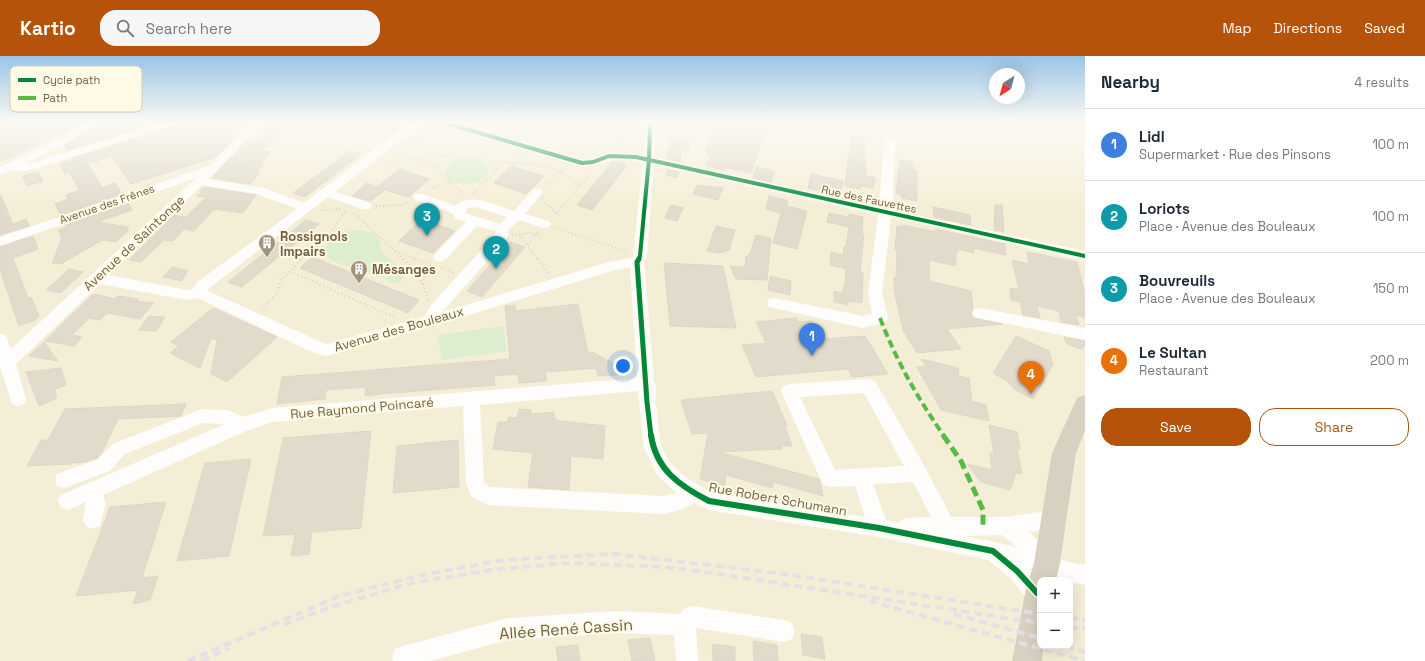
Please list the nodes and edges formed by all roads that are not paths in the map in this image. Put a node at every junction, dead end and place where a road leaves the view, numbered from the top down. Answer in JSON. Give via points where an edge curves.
{"nodes":[{"id":1,"x":43,"y":150,"type":"edge"},
{"id":2,"x":83,"y":150,"type":"edge"},
{"id":3,"x":231,"y":150,"type":"edge"},
{"id":4,"x":382,"y":150,"type":"edge"},
{"id":5,"x":538,"y":150,"type":"edge"},
{"id":6,"x":649,"y":150,"type":"edge"},
{"id":7,"x":889,"y":150,"type":"edge"},
{"id":8,"x":649,"y":159,"type":"junction"},
{"id":9,"x":214,"y":167,"type":"junction"},
{"id":10,"x":5,"y":168,"type":"edge"},
{"id":11,"x":199,"y":181,"type":"junction"},
{"id":12,"x":537,"y":192,"type":"road end"},
{"id":13,"x":327,"y":193,"type":"junction"},
{"id":14,"x":419,"y":197,"type":"dead end"},
{"id":15,"x":366,"y":206,"type":"dead end"},
{"id":16,"x":306,"y":208,"type":"junction"},
{"id":17,"x":458,"y":211,"type":"junction"},
{"id":18,"x":885,"y":213,"type":"junction"},
{"id":19,"x":517,"y":215,"type":"junction"},
{"id":20,"x":474,"y":221,"type":"junction"},
{"id":21,"x":544,"y":224,"type":"road end"},
{"id":22,"x":502,"y":232,"type":"junction"},
{"id":23,"x":0,"y":242,"type":"edge"},
{"id":24,"x":1085,"y":256,"type":"edge"},
{"id":25,"x":440,"y":257,"type":"road end"},
{"id":26,"x":639,"y":259,"type":"junction"},
{"id":27,"x":96,"y":278,"type":"junction"},
{"id":28,"x":200,"y":293,"type":"junction"},
{"id":29,"x":774,"y":303,"type":"dead end"},
{"id":30,"x":979,"y":313,"type":"dead end"},
{"id":31,"x":430,"y":321,"type":"junction"},
{"id":32,"x":1085,"y":334,"type":"edge"},
{"id":33,"x":0,"y":339,"type":"edge"},
{"id":34,"x":4,"y":362,"type":"edge"},
{"id":35,"x":646,"y":384,"type":"junction"},
{"id":36,"x":18,"y":399,"type":"dead end"},
{"id":37,"x":470,"y":399,"type":"junction"},
{"id":38,"x":1085,"y":404,"type":"edge"},
{"id":39,"x":241,"y":425,"type":"junction"},
{"id":40,"x":918,"y":473,"type":"junction"},
{"id":41,"x":861,"y":477,"type":"junction"},
{"id":42,"x":64,"y":480,"type":"dead end"},
{"id":43,"x":92,"y":491,"type":"junction"},
{"id":44,"x":694,"y":493,"type":"junction"},
{"id":45,"x":68,"y":502,"type":"dead end"},
{"id":46,"x":1053,"y":519,"type":"junction"},
{"id":47,"x":92,"y":520,"type":"dead end"},
{"id":48,"x":1005,"y":526,"type":"junction"},
{"id":49,"x":879,"y":528,"type":"junction"},
{"id":50,"x":950,"y":535,"type":"junction"},
{"id":51,"x":993,"y":551,"type":"junction"},
{"id":52,"x":1085,"y":575,"type":"edge"},
{"id":53,"x":1040,"y":577,"type":"edge"},
{"id":54,"x":1043,"y":577,"type":"edge"},
{"id":55,"x":1050,"y":577,"type":"edge"},
{"id":56,"x":1037,"y":578,"type":"edge"},
{"id":57,"x":1037,"y":579,"type":"edge"},
{"id":58,"x":1037,"y":608,"type":"edge"},
{"id":59,"x":684,"y":625,"type":"junction"},
{"id":60,"x":784,"y":631,"type":"dead end"},
{"id":61,"x":403,"y":657,"type":"dead end"},
{"id":62,"x":687,"y":661,"type":"edge"},
{"id":63,"x":1027,"y":661,"type":"edge"}],
"edges":[{"from":1,"to":10,"type":"street"},
{"from":2,"to":10,"type":"street","via":[[34,166]]},
{"from":3,"to":9,"type":"street","name":"Avenue de Saintonge"},
{"from":4,"to":13,"type":"street"},
{"from":5,"to":8,"type":"street","name":"Rue des Fauvettes","via":[[587,163],[608,156]]},
{"from":6,"to":8,"type":"street","name":"Rue Robert Schumann"},
{"from":7,"to":18,"type":"street"},
{"from":8,"to":18,"type":"street","name":"Rue des Fauvettes"},
{"from":8,"to":26,"type":"street","name":"Rue Robert Schumann"},
{"from":9,"to":11,"type":"street","name":"Avenue de Saintonge"},
{"from":9,"to":23,"type":"street","name":"Avenue des Frênes"},
{"from":11,"to":16,"type":"street","via":[[260,191]]},
{"from":11,"to":27,"type":"street","name":"Avenue de Saintonge"},
{"from":12,"to":19,"type":"street"},
{"from":13,"to":15,"type":"street"},
{"from":13,"to":16,"type":"street"},
{"from":14,"to":17,"type":"street"},
{"from":16,"to":28,"type":"street","via":[[201,287]]},
{"from":17,"to":19,"type":"street","via":[[464,205],[476,203]]},
{"from":17,"to":20,"type":"street","via":[[461,216]]},
{"from":18,"to":24,"type":"street","name":"Rue des Fauvettes"},
{"from":18,"to":29,"type":"street","via":[[875,293],[880,318],[863,322]]},
{"from":19,"to":21,"type":"street"},
{"from":19,"to":22,"type":"street"},
{"from":20,"to":22,"type":"street"},
{"from":20,"to":25,"type":"street"},
{"from":22,"to":31,"type":"street","via":[[436,309]]},
{"from":26,"to":31,"type":"street","name":"Avenue des Bouleaux"},
{"from":26,"to":35,"type":"street","name":"Rue Robert Schumann"},
{"from":27,"to":28,"type":"street","name":"Avenue des Bouleaux","via":[[187,295]]},
{"from":27,"to":34,"type":"street","name":"Avenue de Saintonge"},
{"from":28,"to":31,"type":"street","name":"Avenue des Bouleaux","via":[[326,350]]},
{"from":30,"to":32,"type":"street"},
{"from":33,"to":34,"type":"street"},
{"from":34,"to":36,"type":"street"},
{"from":35,"to":37,"type":"street","name":"Rue Raymond Poincaré"},
{"from":35,"to":44,"type":"street","name":"Rue Robert Schumann","via":[[653,448],[665,470]]},
{"from":37,"to":39,"type":"street","name":"Rue Raymond Poincaré","via":[[273,415]]},
{"from":37,"to":44,"type":"street","via":[[474,484],[487,496],[663,505],[681,501]]},
{"from":38,"to":46,"type":"main road","via":[[1064,453]]},
{"from":39,"to":42,"type":"street","via":[[228,417],[202,416],[119,449],[104,465]]},
{"from":39,"to":43,"type":"street","name":"Rue Raymond Poincaré"},
{"from":40,"to":41,"type":"street"},
{"from":40,"to":41,"type":"street","via":[[869,386],[789,391],[830,479]]},
{"from":40,"to":50,"type":"street"},
{"from":41,"to":49,"type":"street"},
{"from":43,"to":45,"type":"street","name":"Rue Raymond Poincaré"},
{"from":43,"to":47,"type":"street","via":[[96,504]]},
{"from":44,"to":49,"type":"street","name":"Rue Robert Schumann","via":[[710,501]]},
{"from":46,"to":48,"type":"street","name":"Rue Robert Schumann"},
{"from":46,"to":54,"type":"main road"},
{"from":48,"to":50,"type":"street","name":"Rue Robert Schumann"},
{"from":48,"to":53,"type":"street","via":[[1027,542]]},
{"from":49,"to":50,"type":"street","name":"Rue Robert Schumann"},
{"from":50,"to":51,"type":"street","name":"Rue Robert Schumann"},
{"from":51,"to":56,"type":"street","name":"Rue Robert Schumann"},
{"from":51,"to":57,"type":"street","name":"Rue Robert Schumann","via":[[1017,571]]},
{"from":52,"to":55,"type":"street","via":[[1064,570]]},
{"from":58,"to":63,"type":"main road"},
{"from":59,"to":60,"type":"street","via":[[692,617],[696,617]]},
{"from":59,"to":61,"type":"street","name":"Allée René Cassin","via":[[617,622],[508,629]]},
{"from":59,"to":62,"type":"street"}]}
